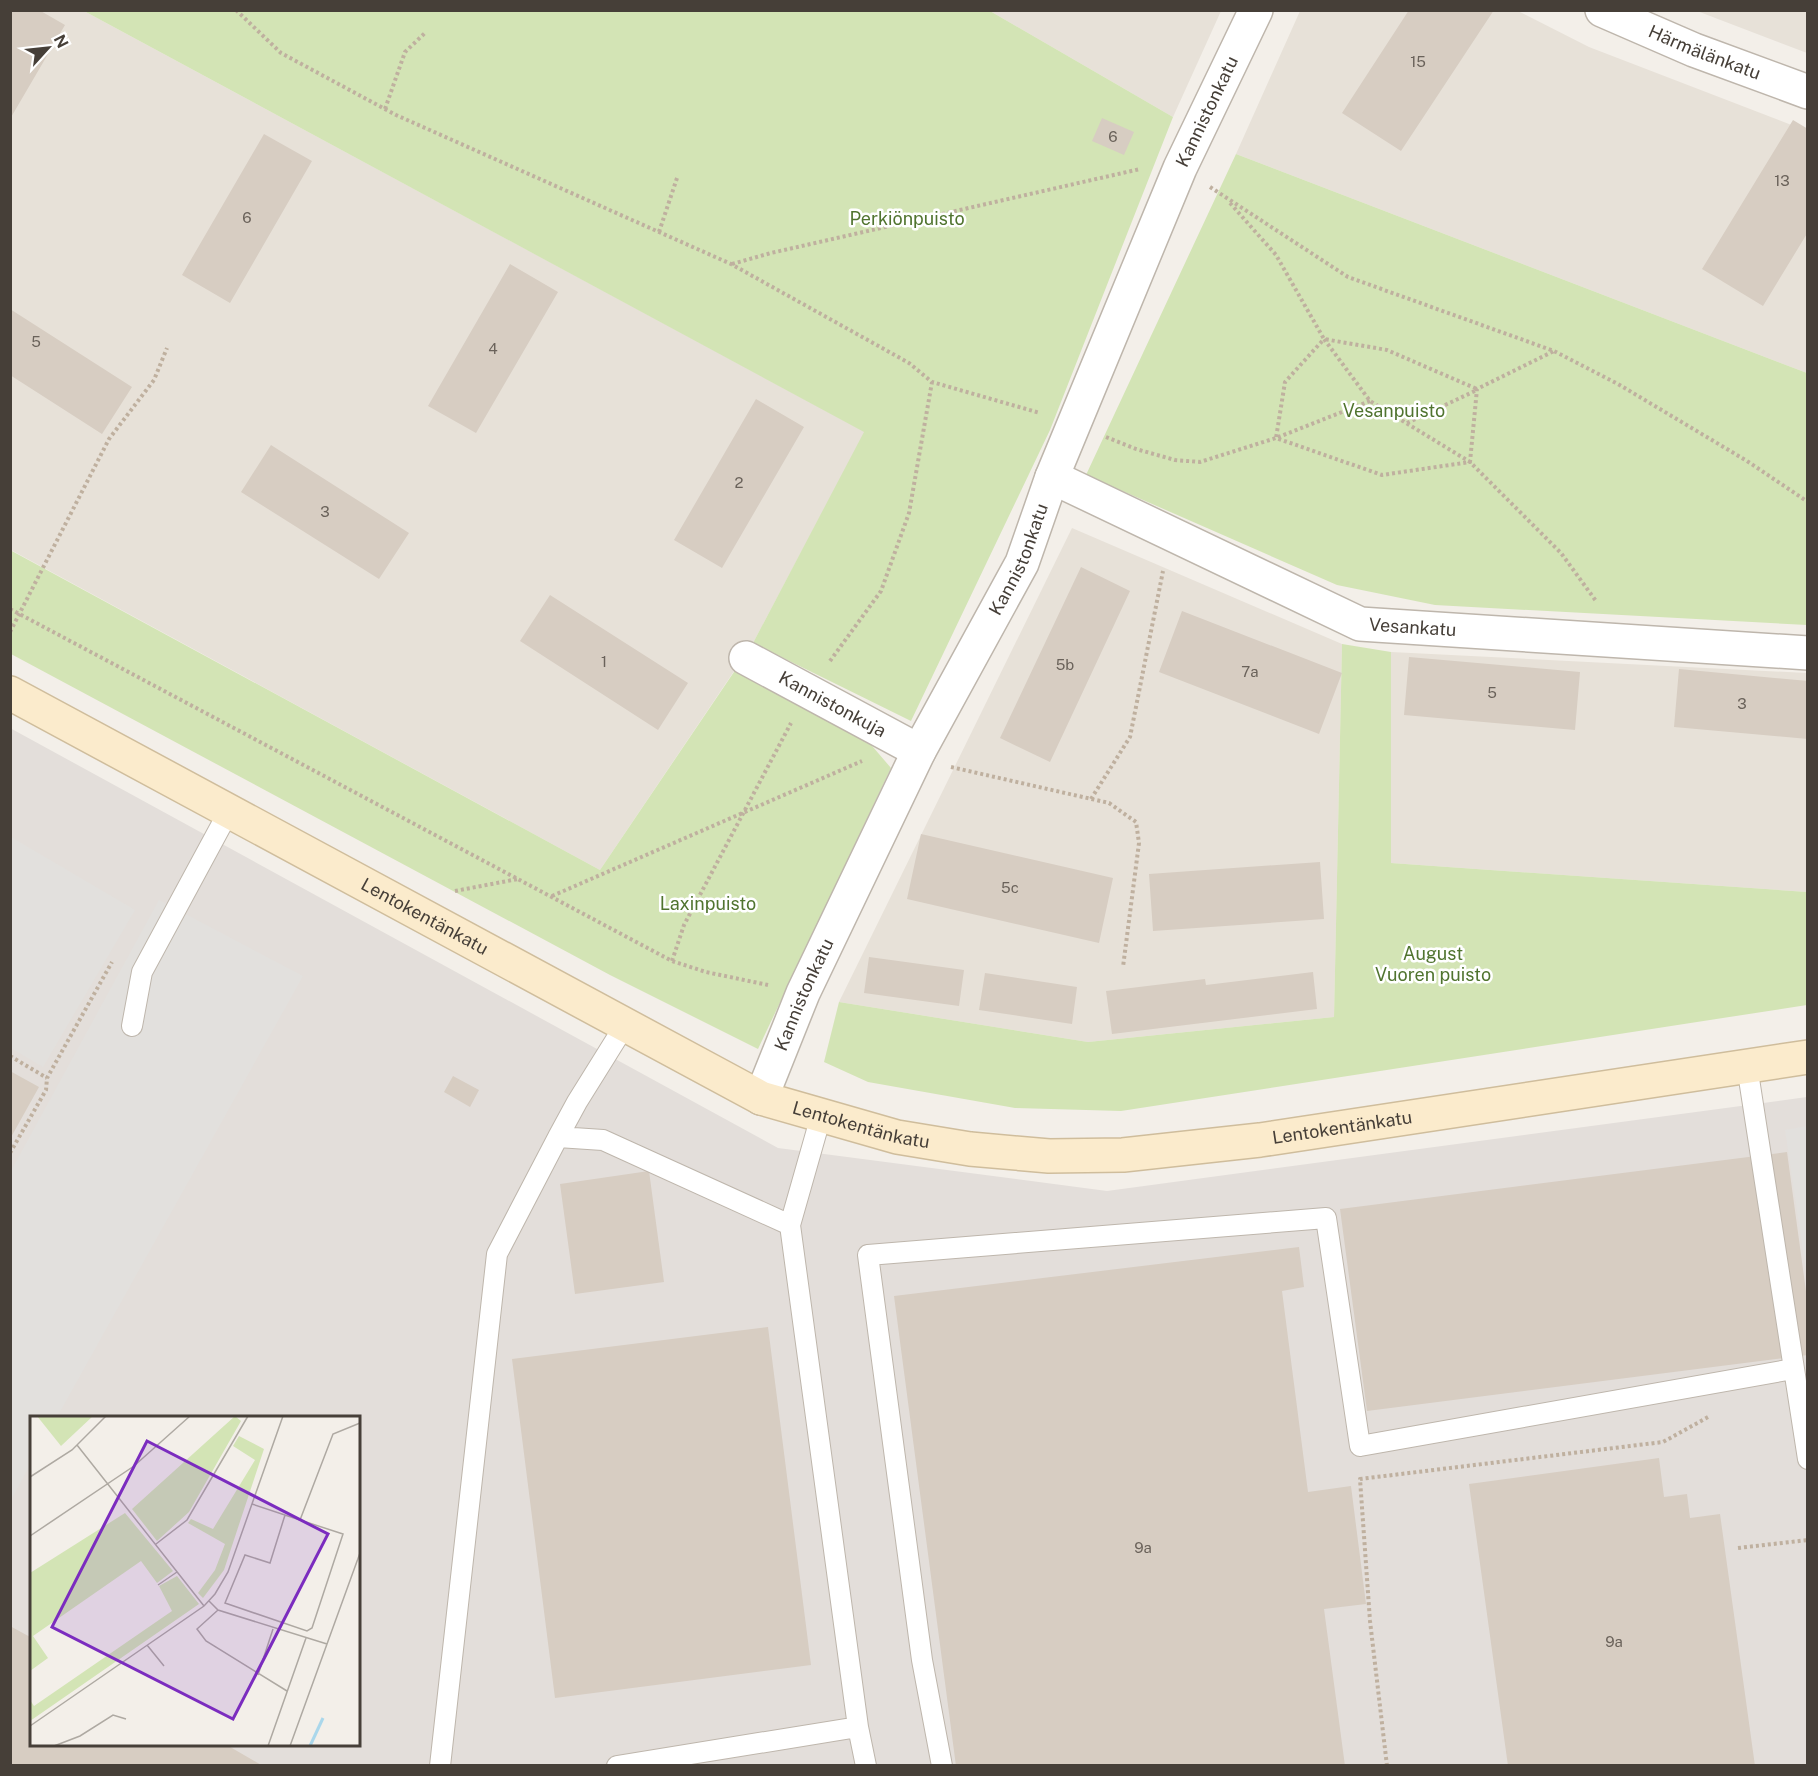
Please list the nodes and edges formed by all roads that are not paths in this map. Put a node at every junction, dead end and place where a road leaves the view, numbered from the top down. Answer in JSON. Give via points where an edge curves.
{"nodes":[{"id":1,"x":1256,"y":10,"type":"edge"},
{"id":2,"x":1602,"y":10,"type":"edge"},
{"id":3,"x":1808,"y":92,"type":"edge"},
{"id":4,"x":1052,"y":477,"type":"junction"},
{"id":5,"x":1808,"y":653,"type":"edge"},
{"id":6,"x":746,"y":658,"type":"dead end"},
{"id":7,"x":10,"y":693,"type":"edge"},
{"id":8,"x":910,"y":749,"type":"junction"},
{"id":9,"x":229,"y":811,"type":"junction"},
{"id":10,"x":625,"y":1025,"type":"junction"},
{"id":11,"x":132,"y":1026,"type":"dead end"},
{"id":12,"x":1808,"y":1057,"type":"edge"},
{"id":13,"x":1747,"y":1066,"type":"junction"},
{"id":14,"x":761,"y":1098,"type":"junction"},
{"id":15,"x":821,"y":1116,"type":"junction"},
{"id":16,"x":558,"y":1137,"type":"junction"},
{"id":17,"x":790,"y":1225,"type":"junction"},
{"id":18,"x":1793,"y":1369,"type":"junction"},
{"id":19,"x":1808,"y":1459,"type":"edge"},
{"id":20,"x":858,"y":1727,"type":"junction"},
{"id":21,"x":440,"y":1766,"type":"edge"},
{"id":22,"x":617,"y":1766,"type":"edge"},
{"id":23,"x":867,"y":1766,"type":"edge"},
{"id":24,"x":942,"y":1766,"type":"edge"}],
"edges":[{"from":1,"to":4,"type":"street","name":"Kannistonkatu","via":[[1180,168]]},
{"from":2,"to":3,"type":"street","name":"Härmälänkatu"},
{"from":4,"to":5,"type":"street","name":"Vesankatu","via":[[1360,624]]},
{"from":4,"to":8,"type":"street","name":"Kannistonkatu","via":[[1022,563]]},
{"from":6,"to":8,"type":"street","name":"Kannistonkuja"},
{"from":7,"to":9,"type":"street","name":"Lentokentänkatu"},
{"from":8,"to":14,"type":"street","name":"Kannistonkatu"},
{"from":9,"to":10,"type":"street","name":"Lentokentänkatu"},
{"from":9,"to":11,"type":"lane","via":[[142,972]]},
{"from":10,"to":14,"type":"street","name":"Lentokentänkatu"},
{"from":10,"to":16,"type":"lane"},
{"from":12,"to":13,"type":"street","name":"Lentokentänkatu"},
{"from":13,"to":15,"type":"street","name":"Lentokentänkatu","via":[[1272,1138],[1123,1155],[1048,1156],[970,1149],[897,1137]]},
{"from":13,"to":18,"type":"lane"},
{"from":14,"to":15,"type":"street","name":"Lentokentänkatu"},
{"from":15,"to":17,"type":"lane"},
{"from":16,"to":17,"type":"lane","via":[[603,1140]]},
{"from":16,"to":21,"type":"lane","via":[[497,1254]]},
{"from":17,"to":20,"type":"lane"},
{"from":18,"to":19,"type":"lane"},
{"from":18,"to":24,"type":"lane","via":[[1360,1446],[1326,1218],[868,1255],[922,1660]]},
{"from":20,"to":22,"type":"lane"},
{"from":20,"to":23,"type":"lane"}]}
